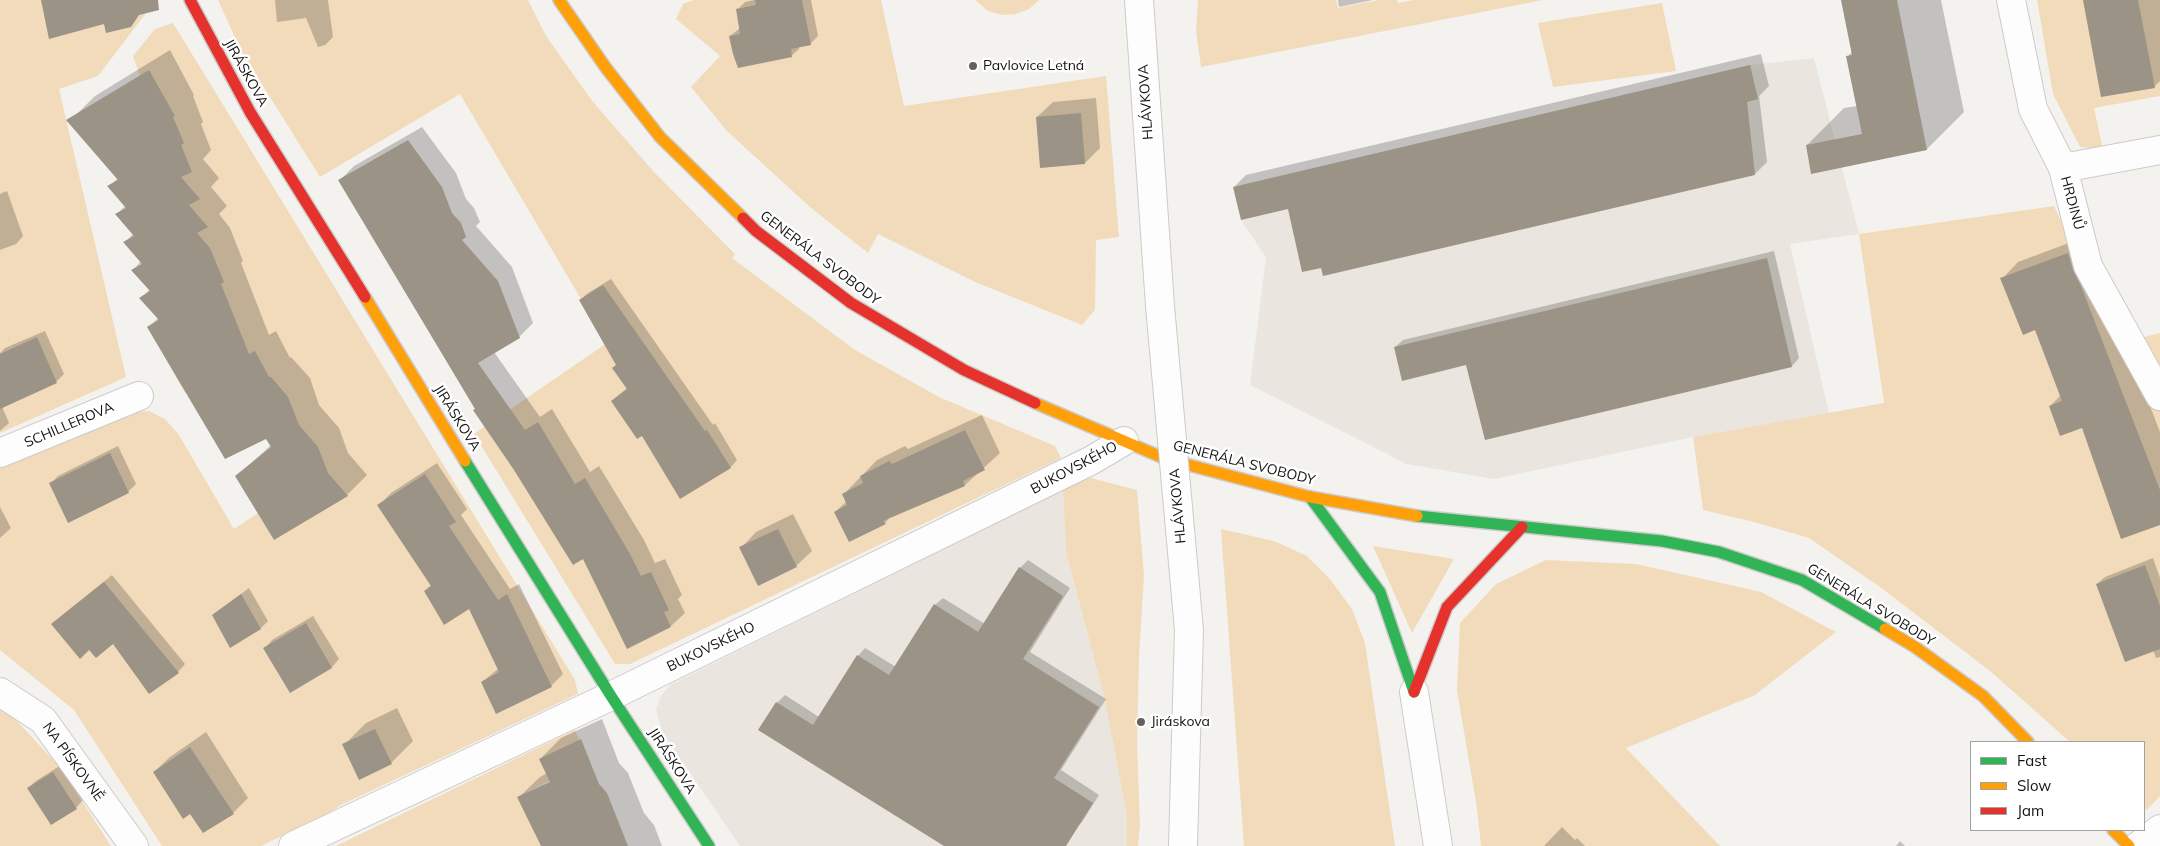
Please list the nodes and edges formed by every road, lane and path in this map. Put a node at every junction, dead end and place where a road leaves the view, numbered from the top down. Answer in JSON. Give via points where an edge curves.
{"nodes":[{"id":1,"x":190,"y":0,"type":"edge"},
{"id":2,"x":559,"y":0,"type":"edge"},
{"id":3,"x":1139,"y":0,"type":"edge"},
{"id":4,"x":1157,"y":0,"type":"edge"},
{"id":5,"x":2011,"y":0,"type":"edge"},
{"id":6,"x":1142,"y":46,"type":"junction"},
{"id":7,"x":2160,"y":150,"type":"edge"},
{"id":8,"x":2063,"y":168,"type":"junction"},
{"id":9,"x":139,"y":396,"type":"dead end"},
{"id":10,"x":2160,"y":396,"type":"edge"},
{"id":11,"x":1124,"y":441,"type":"junction"},
{"id":12,"x":0,"y":454,"type":"edge"},
{"id":13,"x":1310,"y":496,"type":"junction"},
{"id":14,"x":1522,"y":526,"type":"junction"},
{"id":15,"x":0,"y":692,"type":"edge"},
{"id":16,"x":1414,"y":692,"type":"junction"},
{"id":17,"x":611,"y":696,"type":"junction"},
{"id":18,"x":2027,"y":741,"type":"edge"},
{"id":19,"x":2160,"y":829,"type":"edge"},
{"id":20,"x":2114,"y":831,"type":"edge"},
{"id":21,"x":134,"y":846,"type":"edge"},
{"id":22,"x":293,"y":846,"type":"edge"},
{"id":23,"x":709,"y":846,"type":"edge"},
{"id":24,"x":1183,"y":846,"type":"edge"},
{"id":25,"x":1438,"y":846,"type":"edge"},
{"id":26,"x":2129,"y":846,"type":"edge"},
{"id":27,"x":2138,"y":846,"type":"edge"}],
"edges":[{"from":1,"to":17,"type":"main road","name":"JIRÁSKOVA","via":[[250,112]]},
{"from":2,"to":11,"type":"main road","name":"GENERÁLA SVOBODY","via":[[660,138],[756,232],[851,303],[964,370]]},
{"from":3,"to":6,"type":"street","name":"HLÁVKOVA"},
{"from":4,"to":6,"type":"street","name":"HLÁVKOVA"},
{"from":5,"to":8,"type":"street","name":"HRDINŮ","via":[[2033,109]]},
{"from":6,"to":24,"type":"street","name":"HLÁVKOVA","bridge":true,"via":[[1160,306],[1189,630]]},
{"from":7,"to":8,"type":"street"},
{"from":8,"to":10,"type":"street","name":"HRDINŮ","via":[[2088,266]]},
{"from":9,"to":12,"type":"street","name":"SCHILLEROVA"},
{"from":11,"to":13,"type":"main road","name":"GENERÁLA SVOBODY","via":[[1166,459]]},
{"from":11,"to":17,"type":"street","name":"BUKOVSKÉHO","via":[[1092,460]]},
{"from":13,"to":14,"type":"main road","name":"GENERÁLA SVOBODY","via":[[1416,516]]},
{"from":13,"to":16,"type":"main road","via":[[1380,592]]},
{"from":14,"to":16,"type":"main road","via":[[1447,606]]},
{"from":14,"to":18,"type":"main road","name":"GENERÁLA SVOBODY","via":[[1662,541],[1719,552],[1802,580],[1915,647],[1984,696]]},
{"from":15,"to":21,"type":"street","name":"NA PÍSKOVNĚ","via":[[43,720]]},
{"from":16,"to":25,"type":"street"},
{"from":17,"to":22,"type":"street","name":"BUKOVSKÉHO"},
{"from":17,"to":23,"type":"main road","name":"JIRÁSKOVA"},
{"from":19,"to":27,"type":"street"},
{"from":20,"to":26,"type":"main road"}]}
